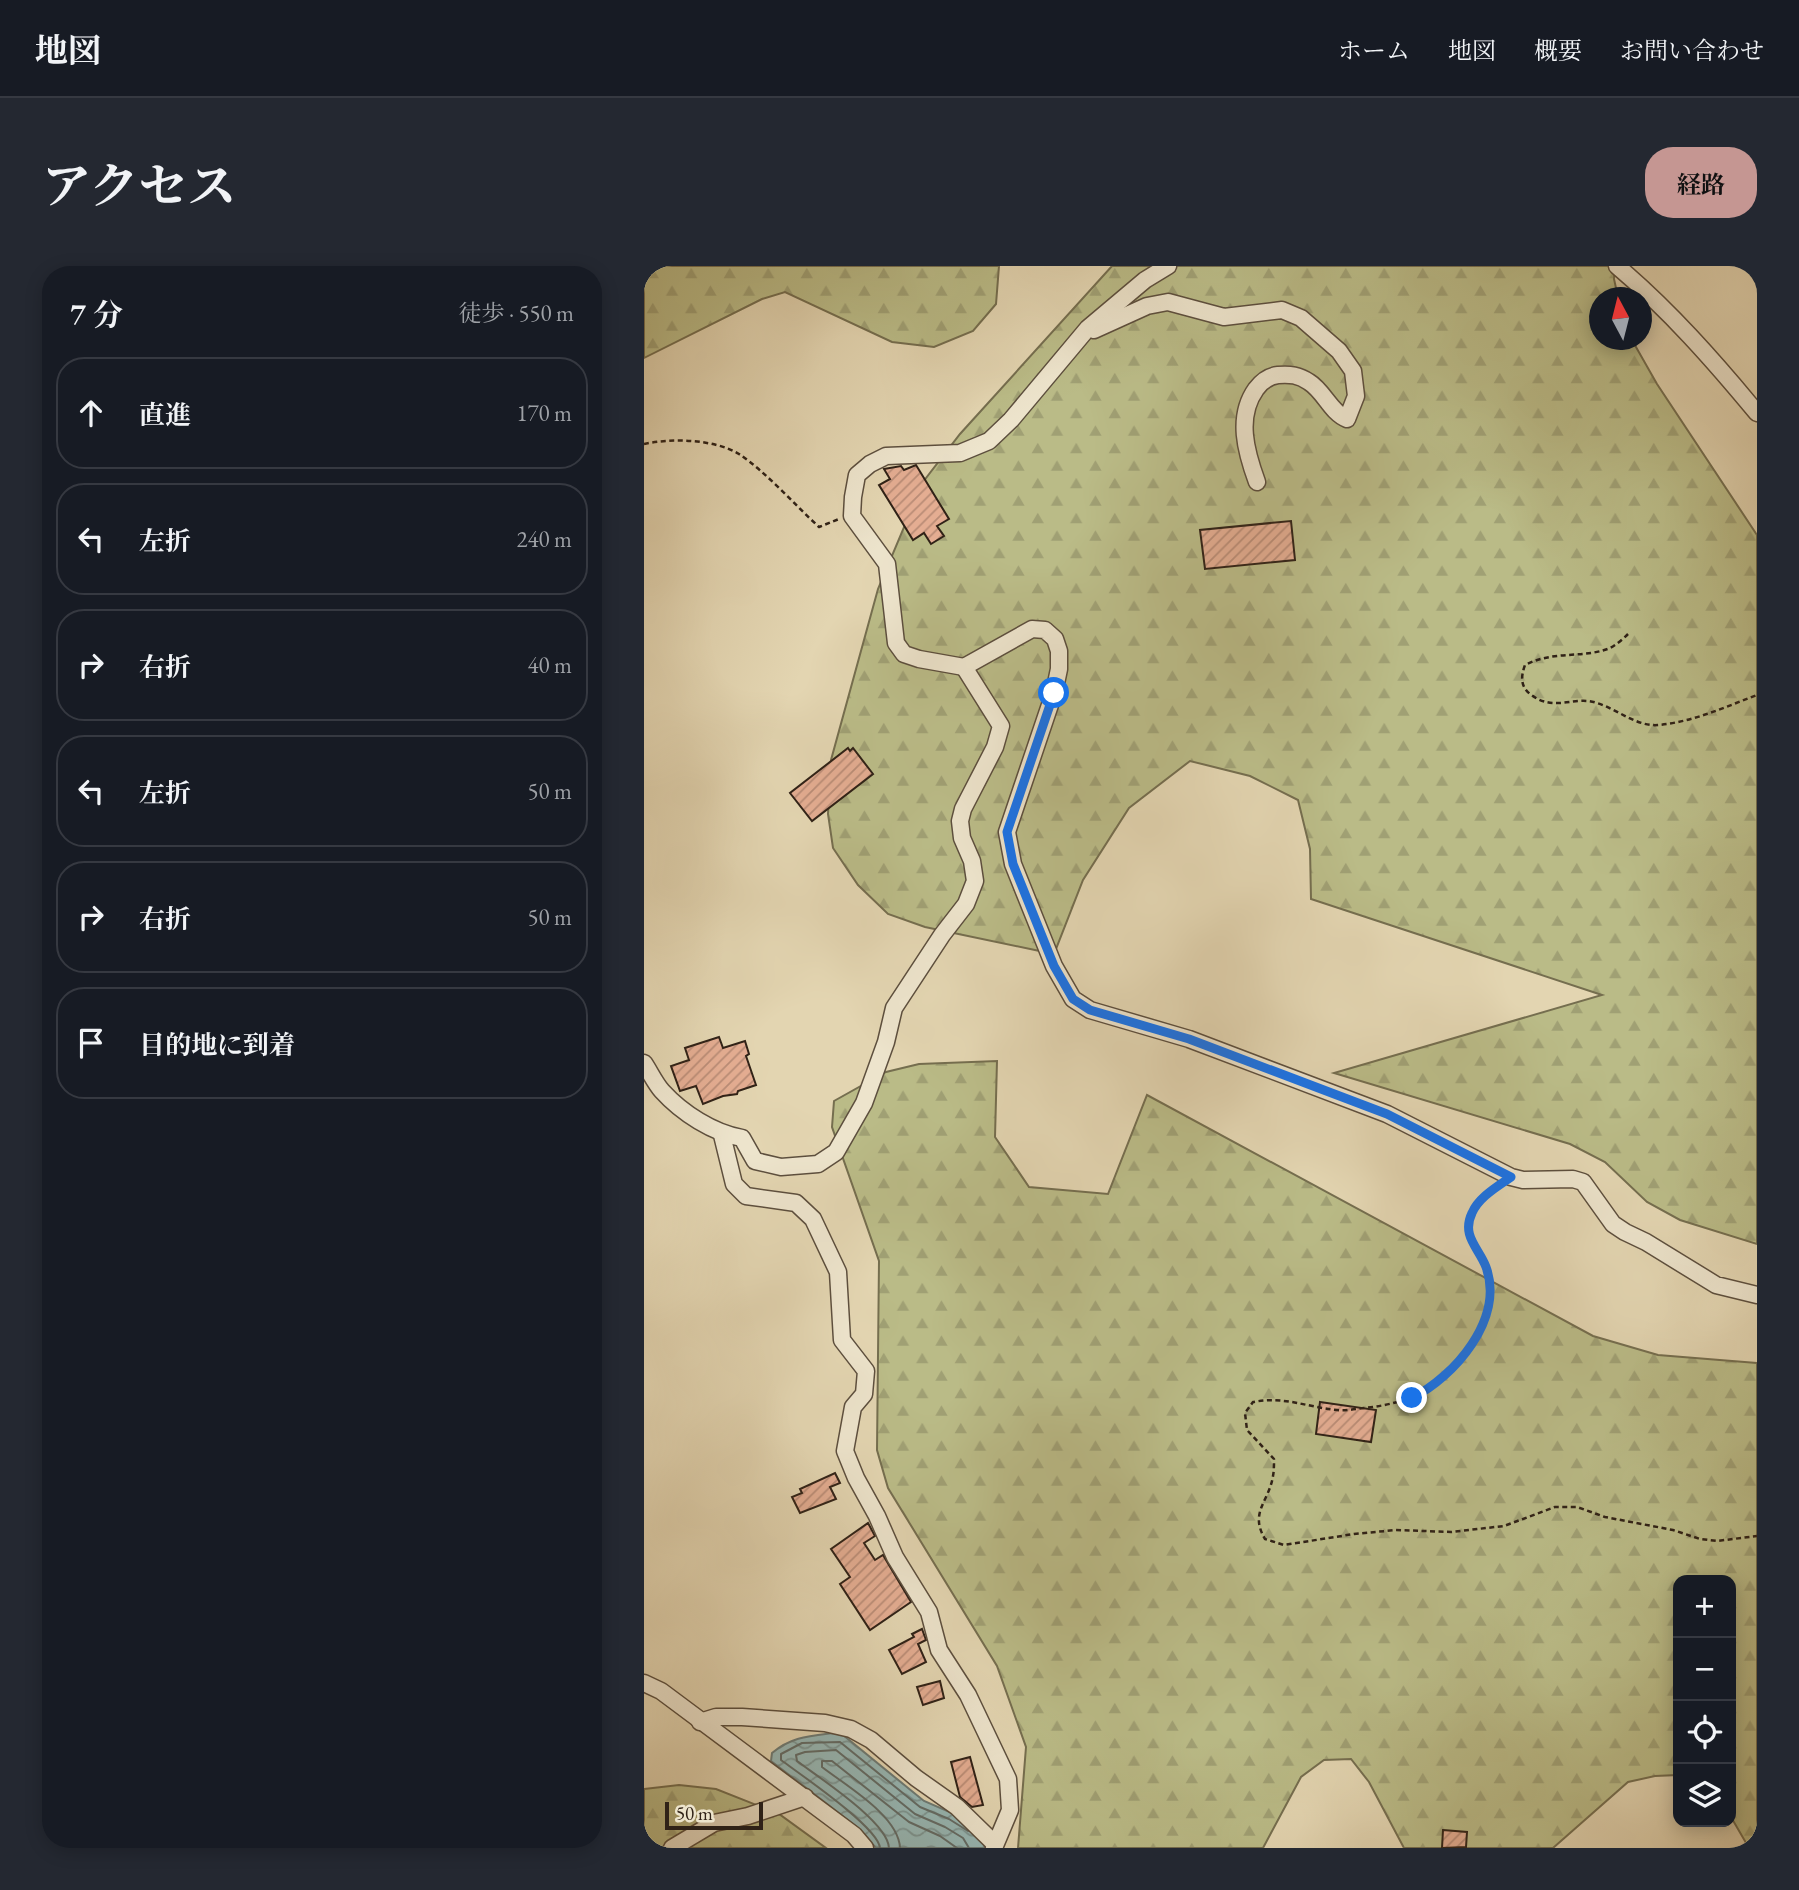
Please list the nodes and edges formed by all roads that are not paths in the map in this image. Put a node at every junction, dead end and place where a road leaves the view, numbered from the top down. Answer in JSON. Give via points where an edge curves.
{"nodes":[{"id":1,"x":1168,"y":266,"type":"edge"},
{"id":2,"x":1617,"y":266,"type":"edge"},
{"id":3,"x":1088,"y":328,"type":"junction"},
{"id":4,"x":1757,"y":413,"type":"edge"},
{"id":5,"x":1257,"y":482,"type":"dead end"},
{"id":6,"x":964,"y":667,"type":"junction"},
{"id":7,"x":644,"y":1063,"type":"edge"},
{"id":8,"x":722,"y":1135,"type":"junction"},
{"id":9,"x":1757,"y":1295,"type":"edge"},
{"id":10,"x":644,"y":1683,"type":"edge"},
{"id":11,"x":700,"y":1722,"type":"junction"},
{"id":12,"x":806,"y":1797,"type":"junction"},
{"id":13,"x":994,"y":1846,"type":"edge"},
{"id":14,"x":672,"y":1848,"type":"edge"},
{"id":15,"x":865,"y":1848,"type":"edge"}],
"edges":[{"from":1,"to":3,"type":"street","via":[[1145,279]]},
{"from":2,"to":4,"type":"street","via":[[1677,321]]},
{"from":3,"to":5,"type":"street","via":[[1093,331],[1147,306],[1167,302],[1224,317],[1282,310],[1301,318],[1339,351],[1353,371],[1356,396],[1347,419],[1311,382],[1292,373],[1270,376],[1247,403],[1248,456]]},
{"from":3,"to":6,"type":"street","via":[[989,441],[960,453],[886,456],[857,475],[852,516],[887,564],[897,643],[904,654]]},
{"from":6,"to":8,"type":"street","via":[[1001,726],[960,821],[975,881],[966,904],[894,1008],[863,1103],[836,1152],[818,1164],[781,1167],[755,1161],[741,1138]]},
{"from":6,"to":9,"type":"street","via":[[1032,629],[1045,630],[1059,651],[1054,693],[1007,832],[1013,864],[1054,966],[1073,999],[1090,1010],[1189,1039],[1387,1114],[1511,1177],[1583,1182],[1613,1224],[1625,1233],[1716,1284]]},
{"from":7,"to":8,"type":"street","via":[[661,1090]]},
{"from":8,"to":13,"type":"street","via":[[734,1184],[746,1196],[796,1203],[813,1219],[838,1272],[842,1340],[866,1371],[864,1394],[853,1407],[845,1451],[895,1557],[929,1612],[939,1650],[968,1695],[1008,1779],[1010,1810]]},
{"from":10,"to":11,"type":"street"},
{"from":11,"to":12,"type":"street"},
{"from":11,"to":13,"type":"street","via":[[742,1717],[851,1729],[957,1807]]},
{"from":12,"to":14,"type":"street","via":[[714,1823]]},
{"from":12,"to":15,"type":"street"}]}
